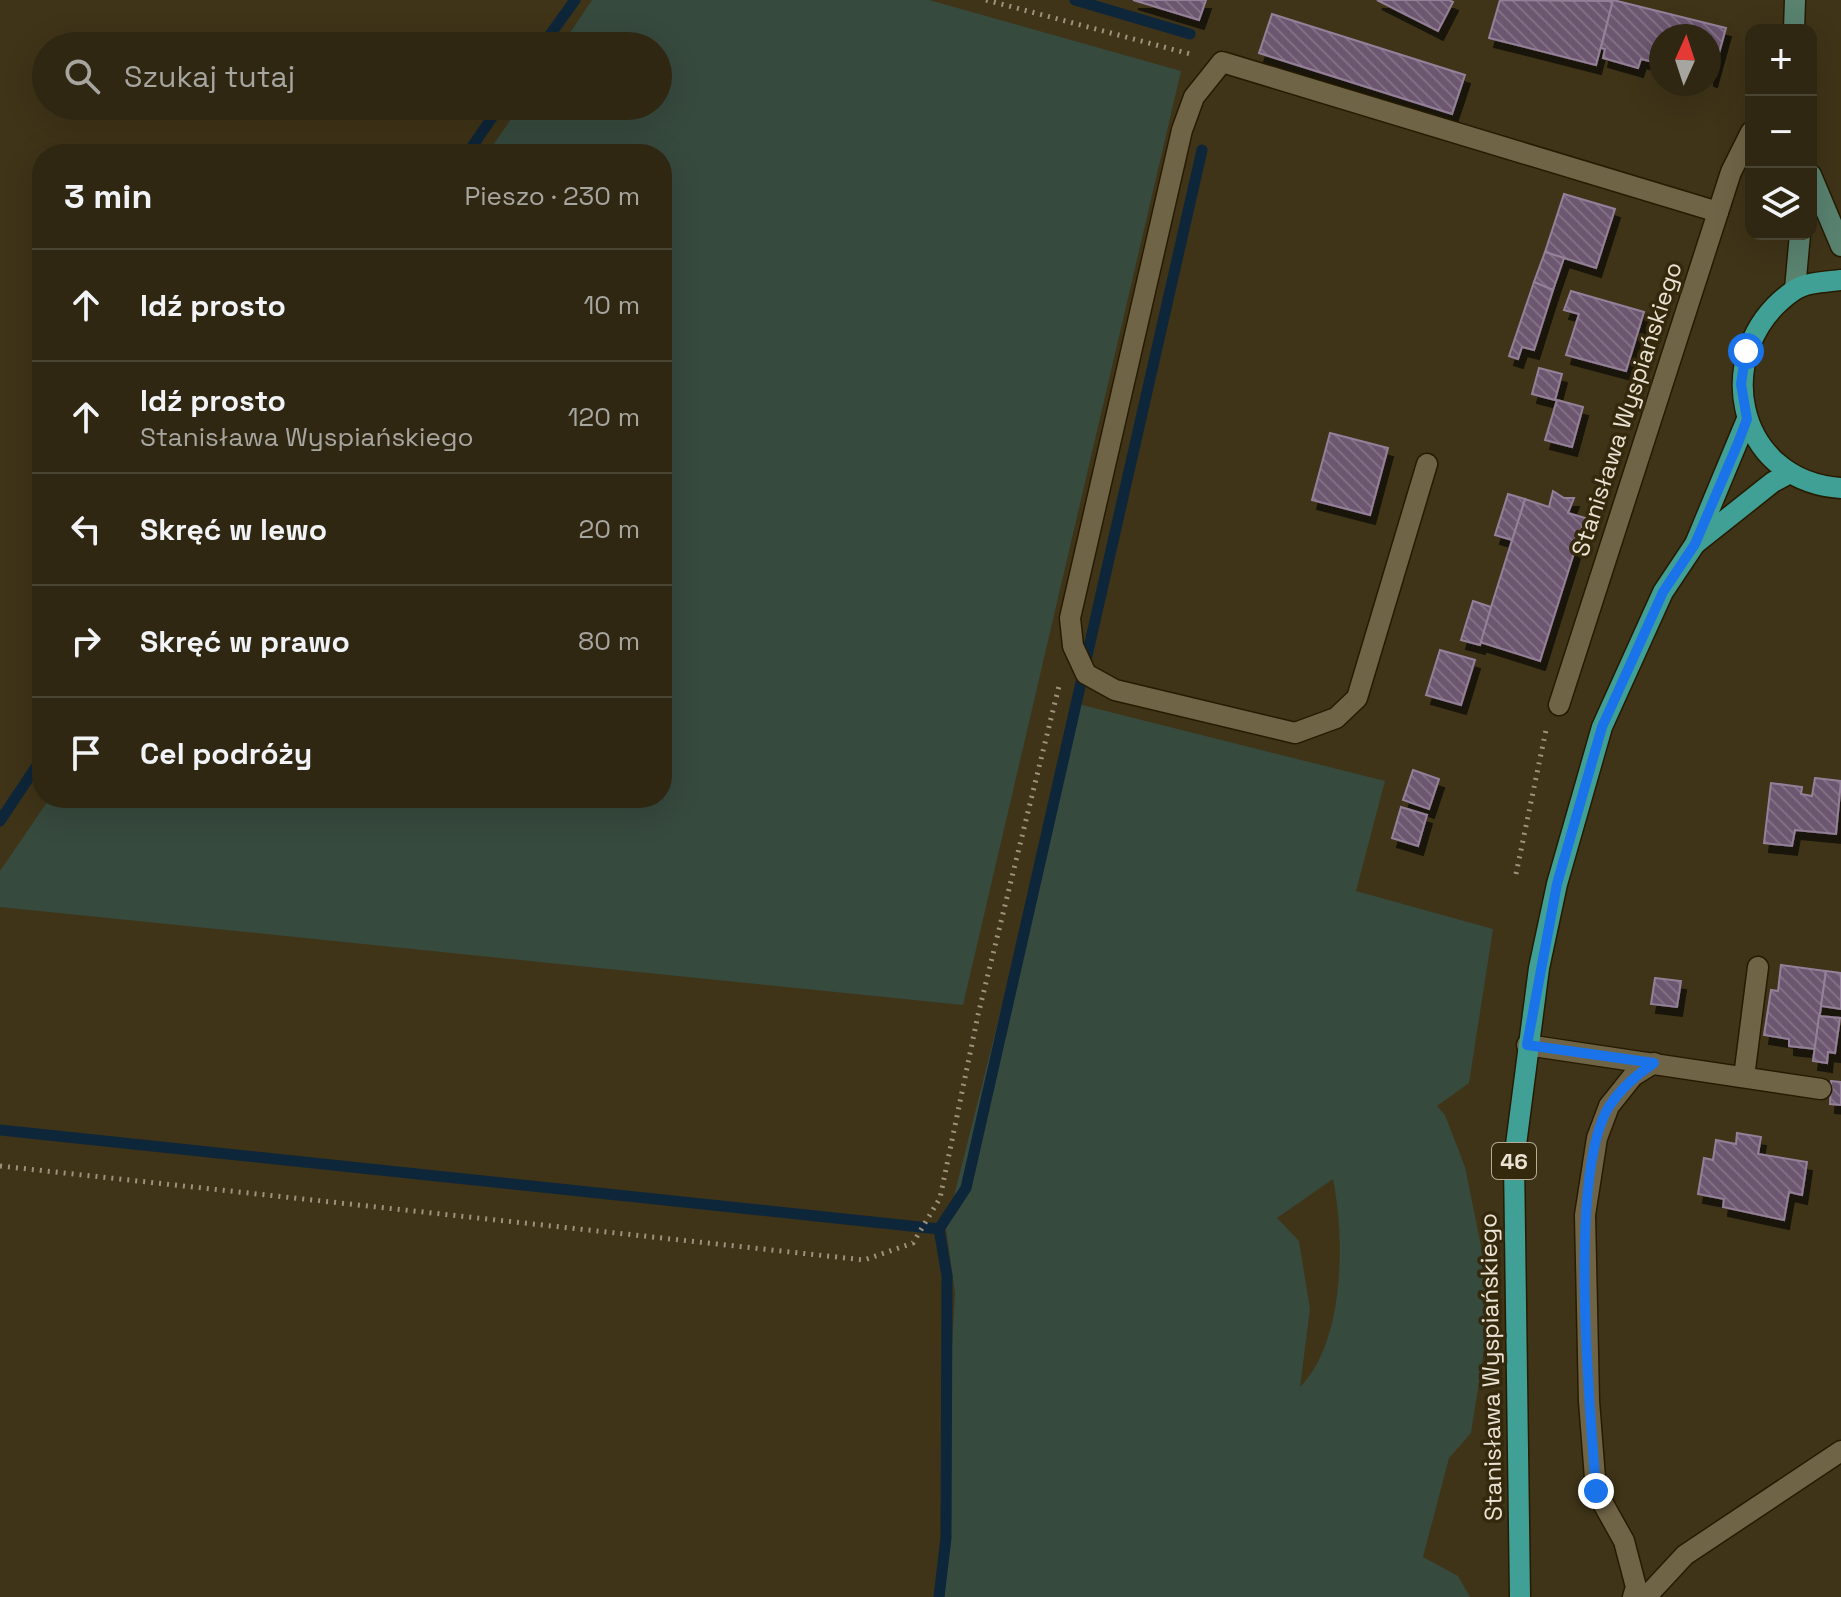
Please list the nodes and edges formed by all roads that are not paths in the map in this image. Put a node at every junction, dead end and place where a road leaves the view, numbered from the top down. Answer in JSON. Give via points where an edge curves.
{"nodes":[{"id":1,"x":1795,"y":0,"type":"edge"},
{"id":2,"x":1794,"y":24,"type":"edge"},
{"id":3,"x":1745,"y":144,"type":"edge"},
{"id":4,"x":1817,"y":189,"type":"edge"},
{"id":5,"x":1718,"y":212,"type":"junction"},
{"id":6,"x":1799,"y":240,"type":"edge"},
{"id":7,"x":1841,"y":246,"type":"edge"},
{"id":8,"x":1841,"y":280,"type":"edge"},
{"id":9,"x":1795,"y":289,"type":"junction"},
{"id":10,"x":1747,"y":419,"type":"junction"},
{"id":11,"x":1427,"y":464,"type":"dead end"},
{"id":12,"x":1790,"y":473,"type":"junction"},
{"id":13,"x":1841,"y":488,"type":"edge"},
{"id":14,"x":1695,"y":544,"type":"junction"},
{"id":15,"x":1559,"y":705,"type":"road end"},
{"id":16,"x":1758,"y":967,"type":"dead end"},
{"id":17,"x":1527,"y":1045,"type":"junction"},
{"id":18,"x":1654,"y":1063,"type":"junction"},
{"id":19,"x":1744,"y":1077,"type":"junction"},
{"id":20,"x":1821,"y":1089,"type":"dead end"},
{"id":21,"x":1841,"y":1451,"type":"edge"},
{"id":22,"x":1520,"y":1597,"type":"edge"},
{"id":23,"x":1633,"y":1597,"type":"edge"},
{"id":24,"x":1646,"y":1597,"type":"edge"}],
"edges":[{"from":1,"to":2,"type":"main road"},
{"from":3,"to":5,"type":"lane","name":"Stanisława Wyspiańskiego"},
{"from":4,"to":7,"type":"main road"},
{"from":5,"to":11,"type":"lane","via":[[1222,62],[1194,97],[1182,130],[1070,618],[1073,646],[1086,674],[1115,690],[1295,733],[1336,718],[1357,698]]},
{"from":5,"to":15,"type":"lane","name":"Stanisława Wyspiańskiego"},
{"from":6,"to":9,"type":"main road"},
{"from":8,"to":9,"type":"main road"},
{"from":9,"to":10,"type":"main road","via":[[1763,320],[1746,351],[1741,384]]},
{"from":10,"to":12,"type":"main road","via":[[1764,450]]},
{"from":10,"to":14,"type":"main road","name":"Stanisława Wyspiańskiego","number":"46"},
{"from":12,"to":13,"type":"main road","via":[[1821,487]]},
{"from":12,"to":14,"type":"main road","name":"Stanisława Wyspiańskiego","number":"46"},
{"from":14,"to":17,"type":"main road","name":"Stanisława Wyspiańskiego","number":"46","via":[[1663,592],[1602,727],[1557,884]]},
{"from":16,"to":19,"type":"lane"},
{"from":17,"to":18,"type":"lane"},
{"from":17,"to":22,"type":"main road","name":"Stanisława Wyspiańskiego","number":"46","via":[[1514,1160]]},
{"from":18,"to":19,"type":"lane"},
{"from":18,"to":23,"type":"lane","via":[[1633,1076],[1609,1106],[1597,1138],[1585,1215],[1596,1491],[1624,1541],[1636,1587]]},
{"from":19,"to":20,"type":"lane"},
{"from":21,"to":24,"type":"lane","via":[[1685,1555]]}]}
